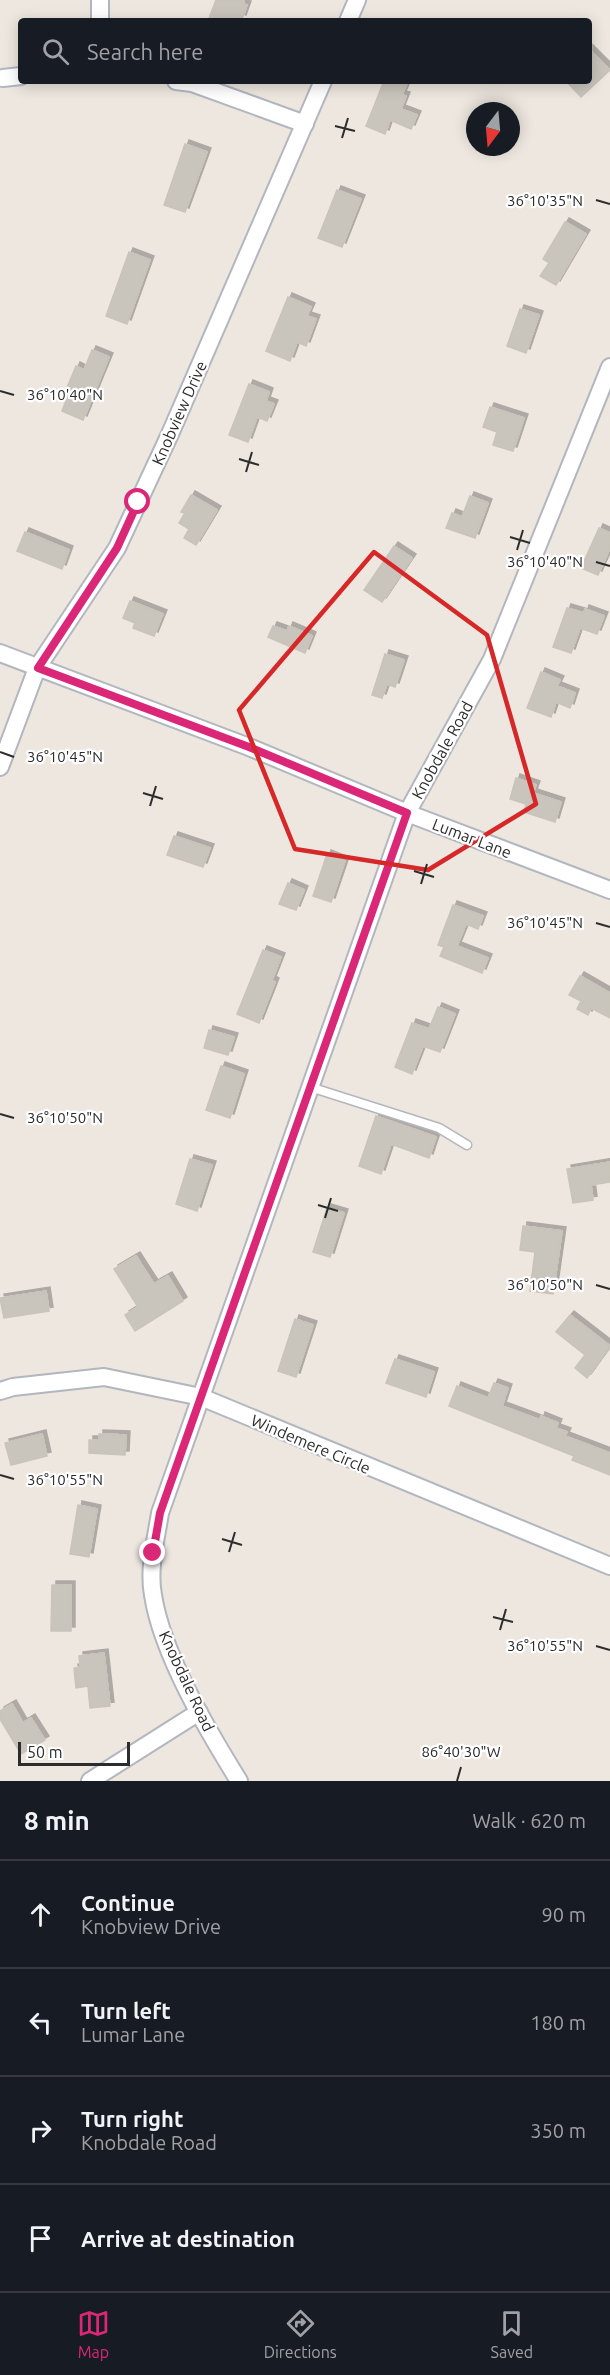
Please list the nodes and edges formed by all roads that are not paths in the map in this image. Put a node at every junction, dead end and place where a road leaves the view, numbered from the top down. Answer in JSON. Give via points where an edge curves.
{"nodes":[{"id":1,"x":100,"y":0,"type":"edge"},
{"id":2,"x":357,"y":0,"type":"edge"},
{"id":3,"x":100,"y":18,"type":"edge"},
{"id":4,"x":349,"y":18,"type":"edge"},
{"id":5,"x":18,"y":76,"type":"edge"},
{"id":6,"x":3,"y":78,"type":"dead end"},
{"id":7,"x":195,"y":84,"type":"edge"},
{"id":8,"x":322,"y":84,"type":"edge"},
{"id":9,"x":305,"y":124,"type":"junction"},
{"id":10,"x":610,"y":367,"type":"edge"},
{"id":11,"x":0,"y":653,"type":"edge"},
{"id":12,"x":38,"y":668,"type":"junction"},
{"id":13,"x":0,"y":767,"type":"edge"},
{"id":14,"x":407,"y":813,"type":"junction"},
{"id":15,"x":610,"y":890,"type":"edge"},
{"id":16,"x":310,"y":1087,"type":"junction"},
{"id":17,"x":467,"y":1145,"type":"dead end"},
{"id":18,"x":0,"y":1391,"type":"edge"},
{"id":19,"x":201,"y":1398,"type":"junction"},
{"id":20,"x":610,"y":1566,"type":"edge"},
{"id":21,"x":199,"y":1712,"type":"junction"},
{"id":22,"x":90,"y":1781,"type":"edge"},
{"id":23,"x":239,"y":1781,"type":"edge"}],
"edges":[{"from":1,"to":3,"type":"street"},
{"from":2,"to":4,"type":"street"},
{"from":5,"to":6,"type":"street"},
{"from":7,"to":9,"type":"street"},
{"from":8,"to":9,"type":"street","name":"Knobview Drive"},
{"from":9,"to":12,"type":"street","name":"Knobview Drive","via":[[117,548]]},
{"from":10,"to":14,"type":"street","name":"Knobdale Road","via":[[492,659]]},
{"from":11,"to":12,"type":"street","name":"Lumar Lane"},
{"from":12,"to":13,"type":"street","name":"Knobview Drive"},
{"from":12,"to":14,"type":"street","name":"Lumar Lane","via":[[249,747]]},
{"from":14,"to":15,"type":"street","name":"Lumar Lane"},
{"from":14,"to":16,"type":"street","name":"Knobdale Road"},
{"from":16,"to":17,"type":"lane","via":[[439,1128]]},
{"from":16,"to":19,"type":"street","name":"Knobdale Road"},
{"from":18,"to":19,"type":"street","name":"Windemere Circle","via":[[104,1377]]},
{"from":19,"to":20,"type":"street","name":"Windemere Circle"},
{"from":19,"to":21,"type":"street","name":"Knobdale Road","via":[[160,1513],[153,1553],[152,1594],[165,1640]]},
{"from":21,"to":22,"type":"street"},
{"from":21,"to":23,"type":"street","name":"Knobdale Road"}]}
